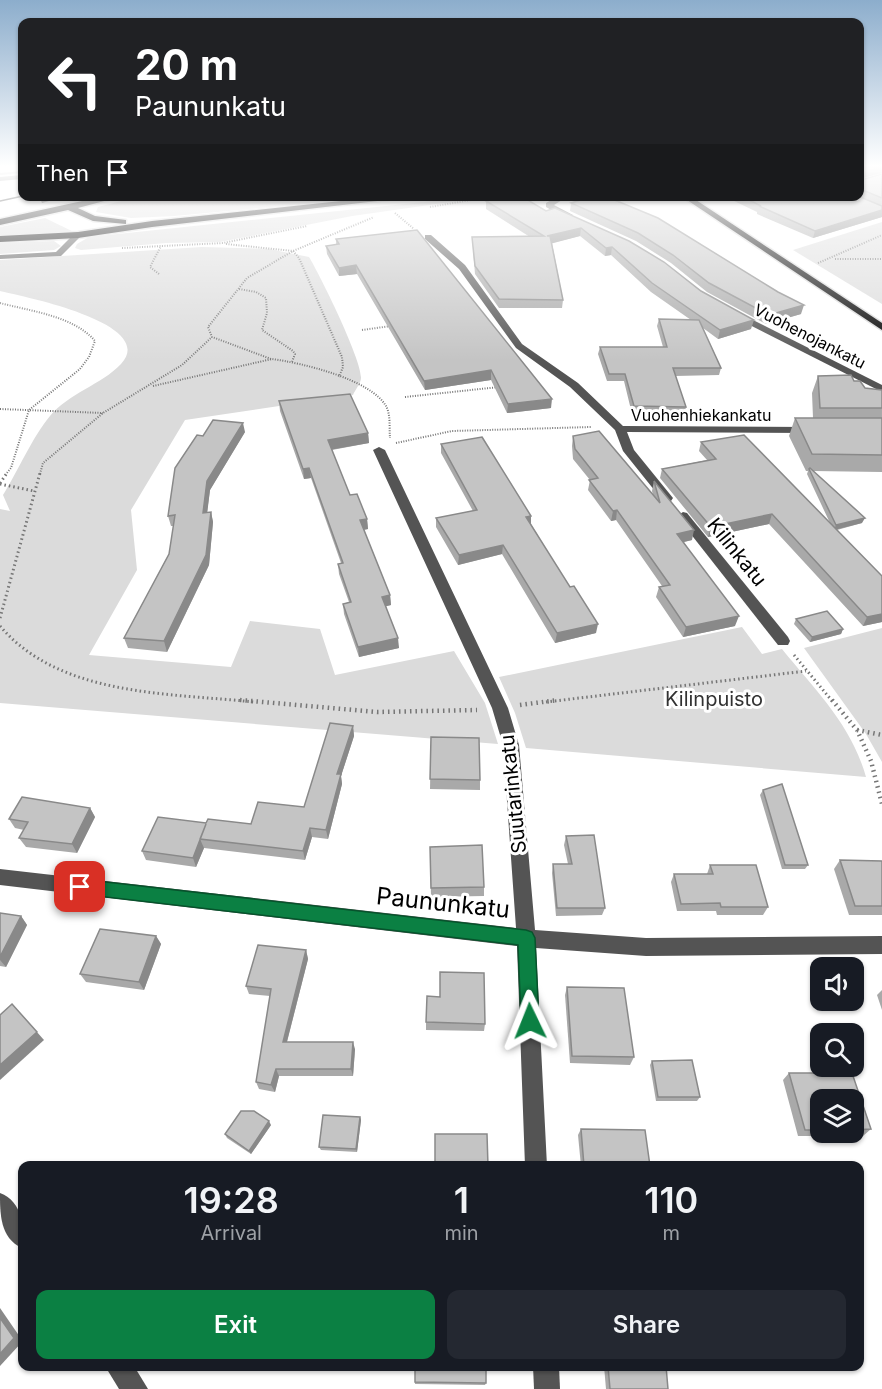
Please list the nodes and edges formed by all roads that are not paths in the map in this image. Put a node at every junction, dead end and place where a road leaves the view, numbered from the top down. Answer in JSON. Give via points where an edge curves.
{"nodes":[{"id":1,"x":100,"y":232,"type":"edge"},
{"id":2,"x":739,"y":232,"type":"edge"},
{"id":3,"x":78,"y":235,"type":"junction"},
{"id":4,"x":428,"y":237,"type":"road end"},
{"id":5,"x":0,"y":239,"type":"edge"},
{"id":6,"x":0,"y":257,"type":"edge"},
{"id":7,"x":722,"y":306,"type":"edge"},
{"id":8,"x":882,"y":327,"type":"edge"},
{"id":9,"x":882,"y":389,"type":"edge"},
{"id":10,"x":620,"y":429,"type":"junction"},
{"id":11,"x":827,"y":430,"type":"edge"},
{"id":12,"x":385,"y":447,"type":"road end"},
{"id":13,"x":783,"y":641,"type":"road end"},
{"id":14,"x":0,"y":877,"type":"edge"},
{"id":15,"x":526,"y":938,"type":"junction"},
{"id":16,"x":882,"y":945,"type":"edge"},
{"id":17,"x":536,"y":1161,"type":"edge"},
{"id":18,"x":0,"y":1204,"type":"edge"},
{"id":19,"x":18,"y":1230,"type":"edge"},
{"id":20,"x":122,"y":1371,"type":"edge"},
{"id":21,"x":546,"y":1371,"type":"edge"},
{"id":22,"x":135,"y":1389,"type":"edge"},
{"id":23,"x":547,"y":1389,"type":"edge"}],
"edges":[{"from":1,"to":3,"type":"highway"},
{"from":2,"to":8,"type":"main road"},
{"from":3,"to":5,"type":"highway"},
{"from":3,"to":6,"type":"street","via":[[58,254]]},
{"from":4,"to":10,"type":"street","name":"Vuohenhiekankatu","via":[[462,267],[519,346],[574,385]]},
{"from":7,"to":9,"type":"street","name":"Vuohenojankatu"},
{"from":10,"to":11,"type":"street","name":"Vuohenhiekankatu"},
{"from":10,"to":13,"type":"street","name":"Kilinkatu","via":[[628,451]]},
{"from":12,"to":15,"type":"street","name":"Suutarinkatu","via":[[500,708],[512,746]]},
{"from":14,"to":15,"type":"street","name":"Paununkatu"},
{"from":15,"to":16,"type":"street","name":"Paununkatu","via":[[646,947]]},
{"from":15,"to":17,"type":"street","name":"Suutarinkatu"},
{"from":18,"to":19,"type":"street"},
{"from":20,"to":22,"type":"street"},
{"from":21,"to":23,"type":"street"}]}
